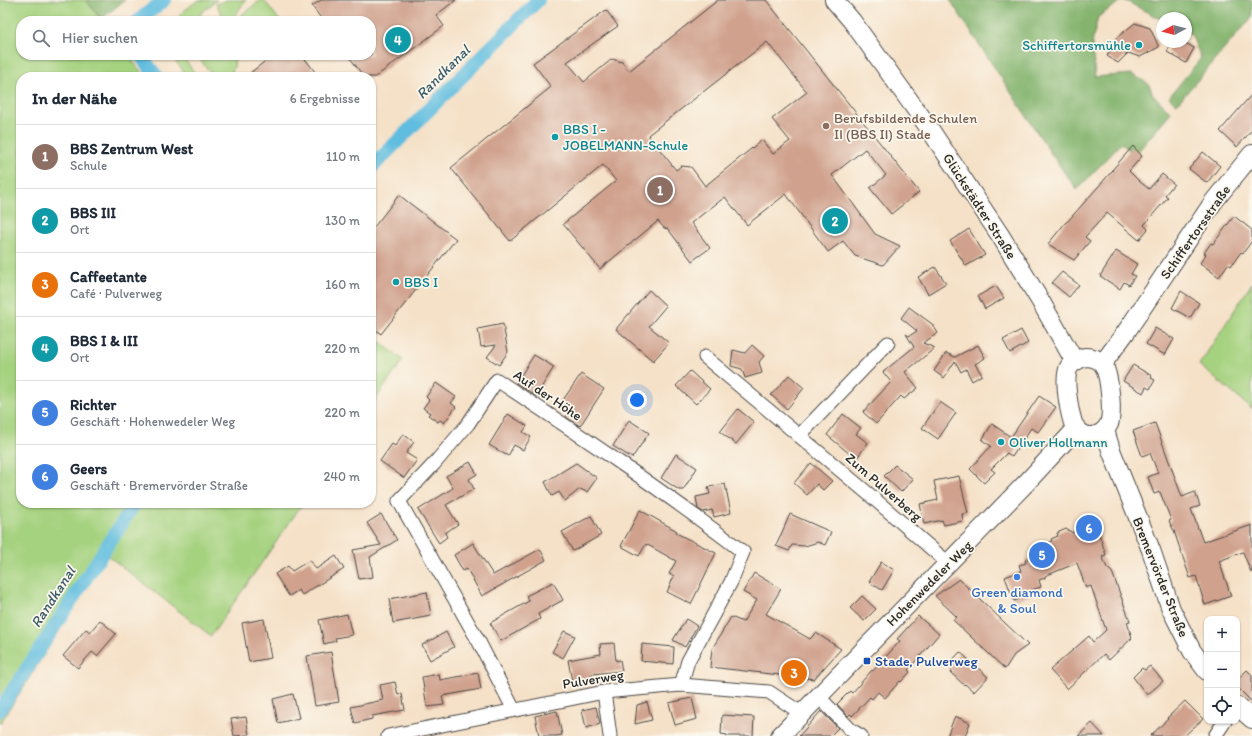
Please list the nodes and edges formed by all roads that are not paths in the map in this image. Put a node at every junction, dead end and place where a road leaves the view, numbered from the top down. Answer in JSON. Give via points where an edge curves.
{"nodes":[{"id":1,"x":834,"y":0,"type":"edge"},
{"id":2,"x":1252,"y":154,"type":"edge"},
{"id":3,"x":1140,"y":311,"type":"junction"},
{"id":4,"x":888,"y":343,"type":"dead end"},
{"id":5,"x":705,"y":357,"type":"dead end"},
{"id":6,"x":1089,"y":362,"type":"junction"},
{"id":7,"x":1105,"y":430,"type":"junction"},
{"id":8,"x":1082,"y":433,"type":"junction"},
{"id":9,"x":799,"y":436,"type":"junction"},
{"id":10,"x":1130,"y":502,"type":"junction"},
{"id":11,"x":948,"y":563,"type":"junction"},
{"id":12,"x":1204,"y":667,"type":"edge"},
{"id":13,"x":681,"y":685,"type":"junction"},
{"id":14,"x":604,"y":692,"type":"junction"},
{"id":15,"x":818,"y":696,"type":"junction"},
{"id":16,"x":1240,"y":709,"type":"edge"},
{"id":17,"x":514,"y":710,"type":"junction"},
{"id":18,"x":801,"y":713,"type":"junction"},
{"id":19,"x":1252,"y":719,"type":"edge"},
{"id":20,"x":1223,"y":724,"type":"edge"},
{"id":21,"x":388,"y":736,"type":"edge"},
{"id":22,"x":610,"y":736,"type":"edge"},
{"id":23,"x":780,"y":736,"type":"edge"},
{"id":24,"x":861,"y":736,"type":"edge"},
{"id":25,"x":1215,"y":736,"type":"edge"}],
"edges":[{"from":1,"to":6,"type":"main road","name":"Glückstädter Straße","via":[[927,125],[1041,302]]},
{"from":2,"to":3,"type":"main road","name":"Schiffertorsstraße","via":[[1214,201]]},
{"from":3,"to":6,"type":"main road","name":"Schiffertorsstraße","via":[[1120,326]]},
{"from":3,"to":10,"type":"main road","via":[[1134,336],[1117,366],[1114,382],[1120,447],[1127,470]]},
{"from":4,"to":9,"type":"street"},
{"from":5,"to":9,"type":"street","name":"Zum Pulverberg"},
{"from":6,"to":7,"type":"main road","name":"Glückstädter Straße","via":[[1107,376],[1111,410],[1109,425]]},
{"from":6,"to":8,"type":"main road","name":"Bremervörder Straße","via":[[1070,366],[1066,381],[1073,424]]},
{"from":7,"to":8,"type":"main road","via":[[1094,436]]},
{"from":7,"to":10,"type":"main road","name":"Bremervörder Straße"},
{"from":8,"to":10,"type":"main road","name":"Bremervörder Straße","via":[[1100,454]]},
{"from":8,"to":11,"type":"main road","name":"Hohenwedeler Weg","via":[[1028,481]]},
{"from":9,"to":11,"type":"street","name":"Zum Pulverberg"},
{"from":10,"to":12,"type":"main road","name":"Bremervörder Straße","via":[[1151,550],[1172,609],[1192,651]]},
{"from":11,"to":15,"type":"main road","name":"Hohenwedeler Weg"},
{"from":13,"to":14,"type":"street","name":"Pulverweg"},
{"from":13,"to":17,"type":"street","name":"Auf der Höhe","via":[[688,661],[731,582],[743,552],[704,522],[496,380],[468,424],[399,501],[479,642]]},
{"from":13,"to":18,"type":"street","name":"Pulverweg","via":[[769,692]]},
{"from":14,"to":17,"type":"street","name":"Pulverweg"},
{"from":14,"to":22,"type":"street"},
{"from":15,"to":18,"type":"main road","name":"Hohenwedeler Weg"},
{"from":15,"to":24,"type":"street","via":[[851,730]]},
{"from":16,"to":19,"type":"main road"},
{"from":17,"to":21,"type":"street","name":"Pulverweg"},
{"from":18,"to":23,"type":"main road","name":"Hohenwedeler Weg"},
{"from":20,"to":25,"type":"street"}]}
